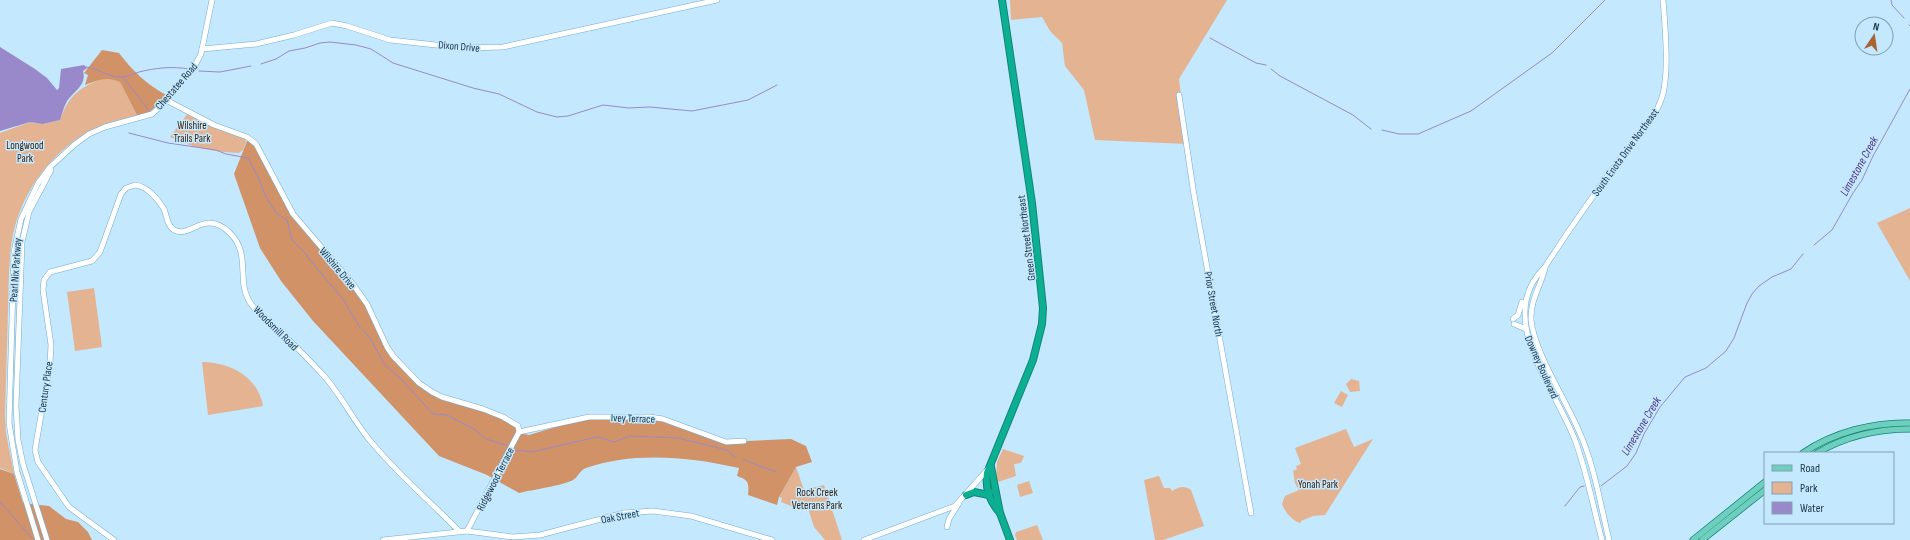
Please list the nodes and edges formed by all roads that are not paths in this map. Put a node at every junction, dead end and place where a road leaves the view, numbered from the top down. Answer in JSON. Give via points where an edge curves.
{"nodes":[{"id":1,"x":212,"y":0,"type":"edge"},
{"id":2,"x":717,"y":0,"type":"edge"},
{"id":3,"x":1002,"y":0,"type":"edge"},
{"id":4,"x":1663,"y":0,"type":"edge"},
{"id":5,"x":202,"y":50,"type":"junction"},
{"id":6,"x":1179,"y":95,"type":"dead end"},
{"id":7,"x":166,"y":100,"type":"junction"},
{"id":8,"x":57,"y":160,"type":"junction"},
{"id":9,"x":105,"y":238,"type":"joint"},
{"id":10,"x":1545,"y":267,"type":"junction"},
{"id":11,"x":1530,"y":289,"type":"junction"},
{"id":12,"x":1526,"y":329,"type":"junction"},
{"id":13,"x":1538,"y":363,"type":"junction"},
{"id":14,"x":1549,"y":370,"type":"junction"},
{"id":15,"x":1544,"y":373,"type":"junction"},
{"id":16,"x":1554,"y":379,"type":"junction"},
{"id":17,"x":1910,"y":423,"type":"edge"},
{"id":18,"x":1910,"y":429,"type":"edge"},
{"id":19,"x":519,"y":432,"type":"junction"},
{"id":20,"x":744,"y":441,"type":"dead end"},
{"id":21,"x":1806,"y":452,"type":"edge"},
{"id":22,"x":1819,"y":452,"type":"edge"},
{"id":23,"x":991,"y":467,"type":"junction"},
{"id":24,"x":1764,"y":483,"type":"edge"},
{"id":25,"x":994,"y":488,"type":"junction"},
{"id":26,"x":1764,"y":491,"type":"edge"},
{"id":27,"x":966,"y":495,"type":"junction"},
{"id":28,"x":989,"y":495,"type":"junction"},
{"id":29,"x":959,"y":503,"type":"junction"},
{"id":30,"x":1000,"y":513,"type":"junction"},
{"id":31,"x":1251,"y":513,"type":"dead end"},
{"id":32,"x":947,"y":527,"type":"dead end"},
{"id":33,"x":459,"y":531,"type":"junction"},
{"id":34,"x":467,"y":531,"type":"junction"},
{"id":35,"x":38,"y":540,"type":"edge"},
{"id":36,"x":47,"y":540,"type":"edge"},
{"id":37,"x":114,"y":540,"type":"edge"},
{"id":38,"x":383,"y":540,"type":"edge"},
{"id":39,"x":772,"y":540,"type":"edge"},
{"id":40,"x":864,"y":540,"type":"edge"},
{"id":41,"x":1010,"y":540,"type":"edge"},
{"id":42,"x":1602,"y":540,"type":"edge"},
{"id":43,"x":1608,"y":540,"type":"edge"},
{"id":44,"x":1693,"y":540,"type":"edge"},
{"id":45,"x":1702,"y":540,"type":"edge"}],
"edges":[{"from":1,"to":5,"type":"street","name":"Chestatee Road"},
{"from":2,"to":5,"type":"street","name":"Dixon Drive","via":[[502,47],[464,48],[390,40],[332,23],[256,44]]},
{"from":3,"to":23,"type":"highway","name":"Green Street Northeast","via":[[1032,203],[1043,308],[1042,324],[1033,360]]},
{"from":4,"to":10,"type":"street","name":"South Enota Drive Northeast","via":[[1666,67],[1662,100],[1651,119],[1570,226]]},
{"from":5,"to":7,"type":"street","name":"Chestatee Road","via":[[195,67]]},
{"from":6,"to":31,"type":"street","name":"Prior Street North","via":[[1194,195]]},
{"from":7,"to":8,"type":"street","name":"Chestatee Road","via":[[152,114],[110,125],[89,134]]},
{"from":7,"to":19,"type":"street","name":"Wilshire Drive","via":[[214,125],[247,137],[256,144],[293,214],[352,283],[367,304],[387,347],[419,382],[442,397],[503,417],[518,426]]},
{"from":8,"to":35,"type":"street","name":"Pearl Nix Parkway","via":[[38,183],[28,202],[18,231],[14,262],[8,405],[10,429],[17,472]]},
{"from":8,"to":36,"type":"street","name":"Pearl Nix Parkway","via":[[32,206],[24,231],[20,262],[17,357],[18,440]]},
{"from":9,"to":33,"type":"street","name":"Woodsmill Road","via":[[121,194],[126,188],[134,185],[147,190],[156,198],[169,226],[176,231],[208,222],[226,230],[241,251],[243,286],[252,306],[323,375],[371,441]]},
{"from":9,"to":37,"type":"street","name":"Century Place","via":[[98,255],[92,261],[50,272],[44,280],[43,290],[51,345],[35,450],[41,466],[69,508]]},
{"from":10,"to":11,"type":"street","name":"Downey Boulevard","via":[[1539,272]]},
{"from":10,"to":14,"type":"street","name":"Downey Boulevard","via":[[1534,294],[1531,320],[1534,336]]},
{"from":11,"to":12,"type":"street","name":"Downey Boulevard","via":[[1525,307]]},
{"from":11,"to":12,"type":"street","via":[[1522,299],[1518,315],[1513,322]]},
{"from":12,"to":13,"type":"street","name":"Downey Boulevard"},
{"from":13,"to":14,"type":"street"},
{"from":13,"to":15,"type":"street","name":"Downey Boulevard"},
{"from":14,"to":16,"type":"street","name":"Downey Boulevard"},
{"from":15,"to":16,"type":"street"},
{"from":15,"to":42,"type":"street","name":"Downey Boulevard","via":[[1575,439]]},
{"from":16,"to":43,"type":"street","name":"Downey Boulevard","via":[[1579,429],[1587,452]]},
{"from":17,"to":21,"type":"main road","via":[[1896,422],[1861,428],[1832,438]]},
{"from":18,"to":22,"type":"main road","via":[[1862,435]]},
{"from":19,"to":20,"type":"street","name":"Ivey Terrace","via":[[589,417],[650,417],[663,419],[726,442]]},
{"from":19,"to":34,"type":"street","name":"Ridgewood Terrace"},
{"from":23,"to":25,"type":"highway"},
{"from":23,"to":27,"type":"street"},
{"from":23,"to":28,"type":"highway","name":"Green Street Northeast","via":[[986,479]]},
{"from":24,"to":44,"type":"main road"},
{"from":25,"to":28,"type":"highway"},
{"from":25,"to":30,"type":"highway"},
{"from":26,"to":45,"type":"main road"},
{"from":27,"to":28,"type":"highway","via":[[974,492]]},
{"from":27,"to":29,"type":"street"},
{"from":28,"to":30,"type":"highway"},
{"from":29,"to":32,"type":"street"},
{"from":29,"to":40,"type":"street"},
{"from":30,"to":41,"type":"highway"},
{"from":33,"to":34,"type":"street","name":"Oak Street"},
{"from":33,"to":38,"type":"street","name":"Oak Street"},
{"from":34,"to":39,"type":"street","name":"Oak Street","via":[[513,537],[535,535],[624,513],[662,511],[691,516]]}]}
